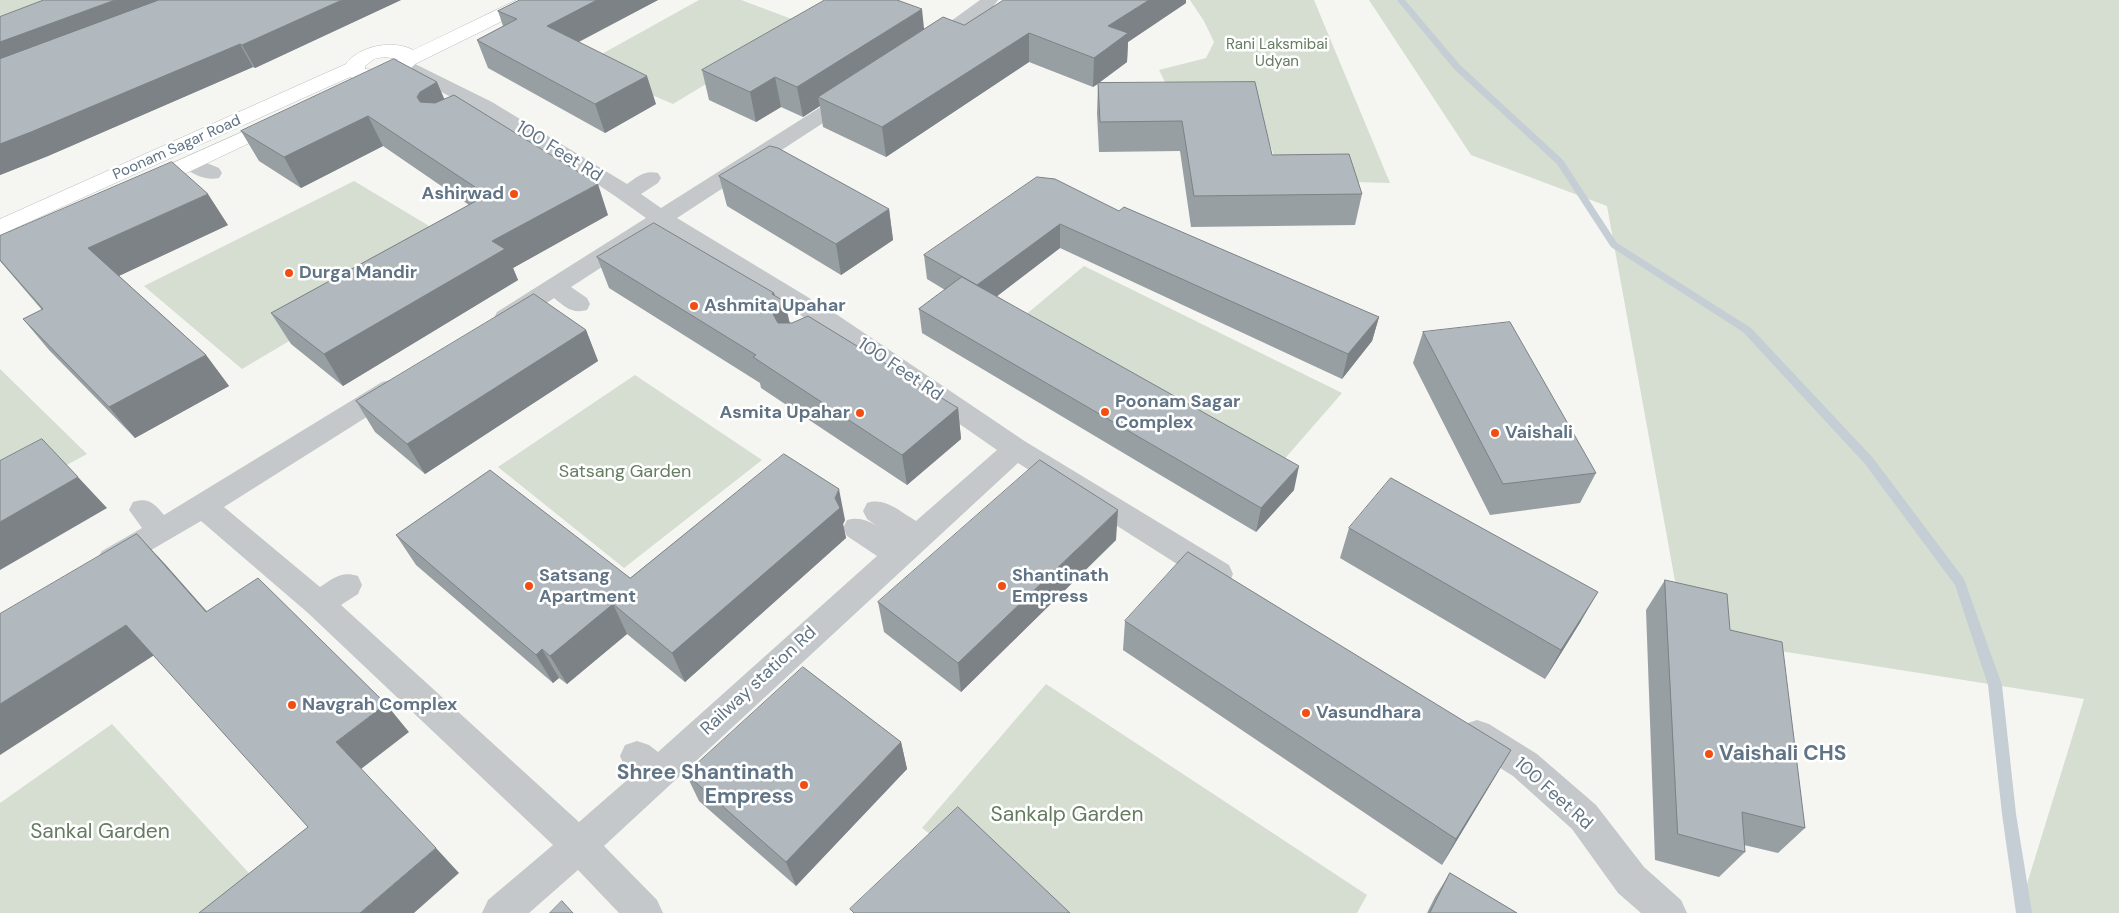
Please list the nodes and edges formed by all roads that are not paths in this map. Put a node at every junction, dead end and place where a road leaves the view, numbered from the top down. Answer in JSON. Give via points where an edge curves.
{"nodes":[{"id":1,"x":493,"y":0,"type":"edge"},
{"id":2,"x":531,"y":0,"type":"edge"},
{"id":3,"x":978,"y":3,"type":"edge"},
{"id":4,"x":402,"y":59,"type":"junction"},
{"id":5,"x":909,"y":60,"type":"edge"},
{"id":6,"x":354,"y":68,"type":"junction"},
{"id":7,"x":375,"y":76,"type":"junction"},
{"id":8,"x":868,"y":86,"type":"edge"},
{"id":9,"x":192,"y":163,"type":"junction"},
{"id":10,"x":211,"y":173,"type":"dead end"},
{"id":11,"x":650,"y":178,"type":"dead end"},
{"id":12,"x":131,"y":191,"type":"edge"},
{"id":13,"x":627,"y":194,"type":"junction"},
{"id":14,"x":660,"y":218,"type":"junction"},
{"id":15,"x":0,"y":228,"type":"edge"},
{"id":16,"x":555,"y":288,"type":"junction"},
{"id":17,"x":578,"y":304,"type":"dead end"},
{"id":18,"x":488,"y":329,"type":"edge"},
{"id":19,"x":412,"y":376,"type":"edge"},
{"id":20,"x":1016,"y":449,"type":"junction"},
{"id":21,"x":204,"y":506,"type":"junction"},
{"id":22,"x":867,"y":519,"type":"dead end"},
{"id":23,"x":907,"y":545,"type":"junction"},
{"id":24,"x":85,"y":574,"type":"edge"},
{"id":25,"x":346,"y":585,"type":"dead end"},
{"id":26,"x":1245,"y":591,"type":"edge"},
{"id":27,"x":320,"y":604,"type":"junction"},
{"id":28,"x":1457,"y":723,"type":"edge"},
{"id":29,"x":580,"y":846,"type":"junction"},
{"id":30,"x":501,"y":913,"type":"edge"},
{"id":31,"x":644,"y":913,"type":"edge"},
{"id":32,"x":1668,"y":913,"type":"edge"}],
"edges":[{"from":1,"to":4,"type":"main road"},
{"from":2,"to":4,"type":"main road"},
{"from":3,"to":5,"type":"street"},
{"from":4,"to":6,"type":"main road","name":"Poonam Sagar Road","via":[[367,56],[360,59]]},
{"from":4,"to":7,"type":"main road","name":"Poonam Sagar Road","via":[[392,72]]},
{"from":4,"to":13,"type":"street","name":"100 Feet Rd","via":[[454,90],[476,110]]},
{"from":6,"to":7,"type":"main road","via":[[360,75]]},
{"from":6,"to":15,"type":"main road","name":"Poonam Sagar Road"},
{"from":7,"to":9,"type":"main road","name":"Poonam Sagar Road"},
{"from":8,"to":14,"type":"street"},
{"from":9,"to":10,"type":"street"},
{"from":9,"to":12,"type":"main road","name":"Poonam Sagar Road"},
{"from":11,"to":13,"type":"street"},
{"from":13,"to":14,"type":"street","name":"100 Feet Rd"},
{"from":14,"to":16,"type":"street"},
{"from":14,"to":20,"type":"street","name":"100 Feet Rd","via":[[820,329]]},
{"from":16,"to":17,"type":"street"},
{"from":16,"to":18,"type":"street"},
{"from":19,"to":21,"type":"street"},
{"from":20,"to":23,"type":"street","name":"Railway station Rd"},
{"from":20,"to":26,"type":"street","name":"100 Feet Rd"},
{"from":21,"to":24,"type":"street","via":[[152,520]]},
{"from":21,"to":27,"type":"street"},
{"from":22,"to":23,"type":"street"},
{"from":23,"to":29,"type":"street","name":"Railway station Rd","via":[[648,764]]},
{"from":25,"to":27,"type":"street"},
{"from":27,"to":29,"type":"street"},
{"from":28,"to":32,"type":"street","name":"100 Feet Rd","via":[[1525,765],[1584,817],[1630,880]]},
{"from":29,"to":30,"type":"street","name":"Railway station Rd"},
{"from":29,"to":31,"type":"street"}]}
